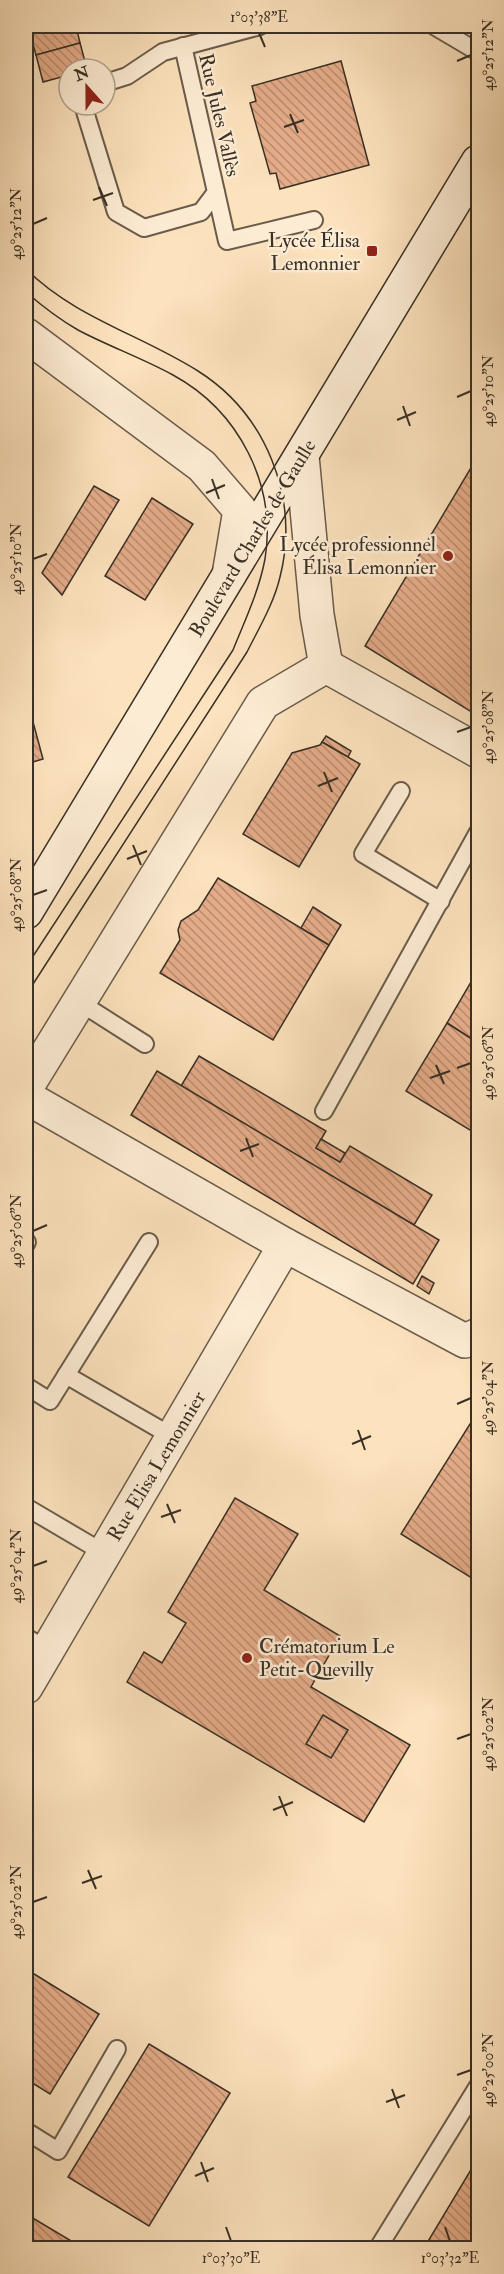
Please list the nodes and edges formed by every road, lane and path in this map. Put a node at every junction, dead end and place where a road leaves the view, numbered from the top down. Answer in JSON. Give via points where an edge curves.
{"nodes":[{"id":1,"x":260,"y":26,"type":"edge"},
{"id":2,"x":434,"y":26,"type":"edge"},
{"id":3,"x":183,"y":46,"type":"junction"},
{"id":4,"x":478,"y":52,"type":"edge"},
{"id":5,"x":117,"y":79,"type":"edge"},
{"id":6,"x":87,"y":117,"type":"edge"},
{"id":7,"x":478,"y":162,"type":"edge"},
{"id":8,"x":216,"y":192,"type":"junction"},
{"id":9,"x":314,"y":220,"type":"dead end"},
{"id":10,"x":26,"y":335,"type":"edge"},
{"id":11,"x":302,"y":456,"type":"junction"},
{"id":12,"x":228,"y":578,"type":"junction"},
{"id":13,"x":326,"y":666,"type":"junction"},
{"id":14,"x":478,"y":751,"type":"edge"},
{"id":15,"x":401,"y":791,"type":"dead end"},
{"id":16,"x":478,"y":832,"type":"edge"},
{"id":17,"x":441,"y":901,"type":"junction"},
{"id":18,"x":26,"y":912,"type":"edge"},
{"id":19,"x":79,"y":1002,"type":"junction"},
{"id":20,"x":145,"y":1044,"type":"dead end"},
{"id":21,"x":26,"y":1088,"type":"edge"},
{"id":22,"x":26,"y":1097,"type":"edge"},
{"id":23,"x":324,"y":1111,"type":"dead end"},
{"id":24,"x":149,"y":1242,"type":"dead end"},
{"id":25,"x":285,"y":1245,"type":"junction"},
{"id":26,"x":478,"y":1335,"type":"edge"},
{"id":27,"x":66,"y":1375,"type":"junction"},
{"id":28,"x":26,"y":1386,"type":"edge"},
{"id":29,"x":173,"y":1437,"type":"junction"},
{"id":30,"x":26,"y":1507,"type":"edge"},
{"id":31,"x":104,"y":1553,"type":"junction"},
{"id":32,"x":36,"y":1644,"type":"edge"},
{"id":33,"x":26,"y":1687,"type":"edge"},
{"id":34,"x":117,"y":2049,"type":"dead end"},
{"id":35,"x":478,"y":2086,"type":"edge"},
{"id":36,"x":26,"y":2131,"type":"edge"},
{"id":37,"x":378,"y":2248,"type":"edge"}],
"edges":[{"from":1,"to":3,"type":"lane","name":"Rue Jules Vallès"},
{"from":2,"to":4,"type":"lane"},
{"from":3,"to":5,"type":"lane","name":"Rue Jules Vallès","via":[[163,52]]},
{"from":3,"to":8,"type":"lane","name":"Rue Jules Vallès"},
{"from":6,"to":8,"type":"lane","name":"Rue Jules Vallès","via":[[116,212],[144,228],[201,212]]},
{"from":7,"to":11,"type":"street","name":"Boulevard Charles de Gaulle"},
{"from":8,"to":9,"type":"lane","name":"Rue Jules Vallès","via":[[227,241]]},
{"from":10,"to":12,"type":"street","via":[[202,466],[240,510]]},
{"from":11,"to":12,"type":"street","name":"Boulevard Charles de Gaulle"},
{"from":11,"to":13,"type":"street","via":[[317,615]]},
{"from":12,"to":18,"type":"street","name":"Boulevard Charles de Gaulle"},
{"from":13,"to":14,"type":"street"},
{"from":13,"to":19,"type":"street","via":[[263,703]]},
{"from":15,"to":17,"type":"lane","via":[[363,854]]},
{"from":16,"to":17,"type":"lane"},
{"from":17,"to":23,"type":"lane"},
{"from":19,"to":20,"type":"lane"},
{"from":19,"to":21,"type":"street"},
{"from":22,"to":25,"type":"street"},
{"from":24,"to":27,"type":"lane"},
{"from":25,"to":26,"type":"street","via":[[465,1341]]},
{"from":25,"to":29,"type":"street","name":"Rue Elisa Lemonnier"},
{"from":27,"to":28,"type":"lane","via":[[50,1401]]},
{"from":27,"to":29,"type":"lane"},
{"from":29,"to":31,"type":"street","name":"Rue Elisa Lemonnier"},
{"from":30,"to":31,"type":"lane"},
{"from":31,"to":32,"type":"street","name":"Rue Elisa Lemonnier"},
{"from":32,"to":33,"type":"street","name":"Rue Elisa Lemonnier"},
{"from":34,"to":36,"type":"lane","via":[[58,2151]]},
{"from":35,"to":37,"type":"lane"}]}
